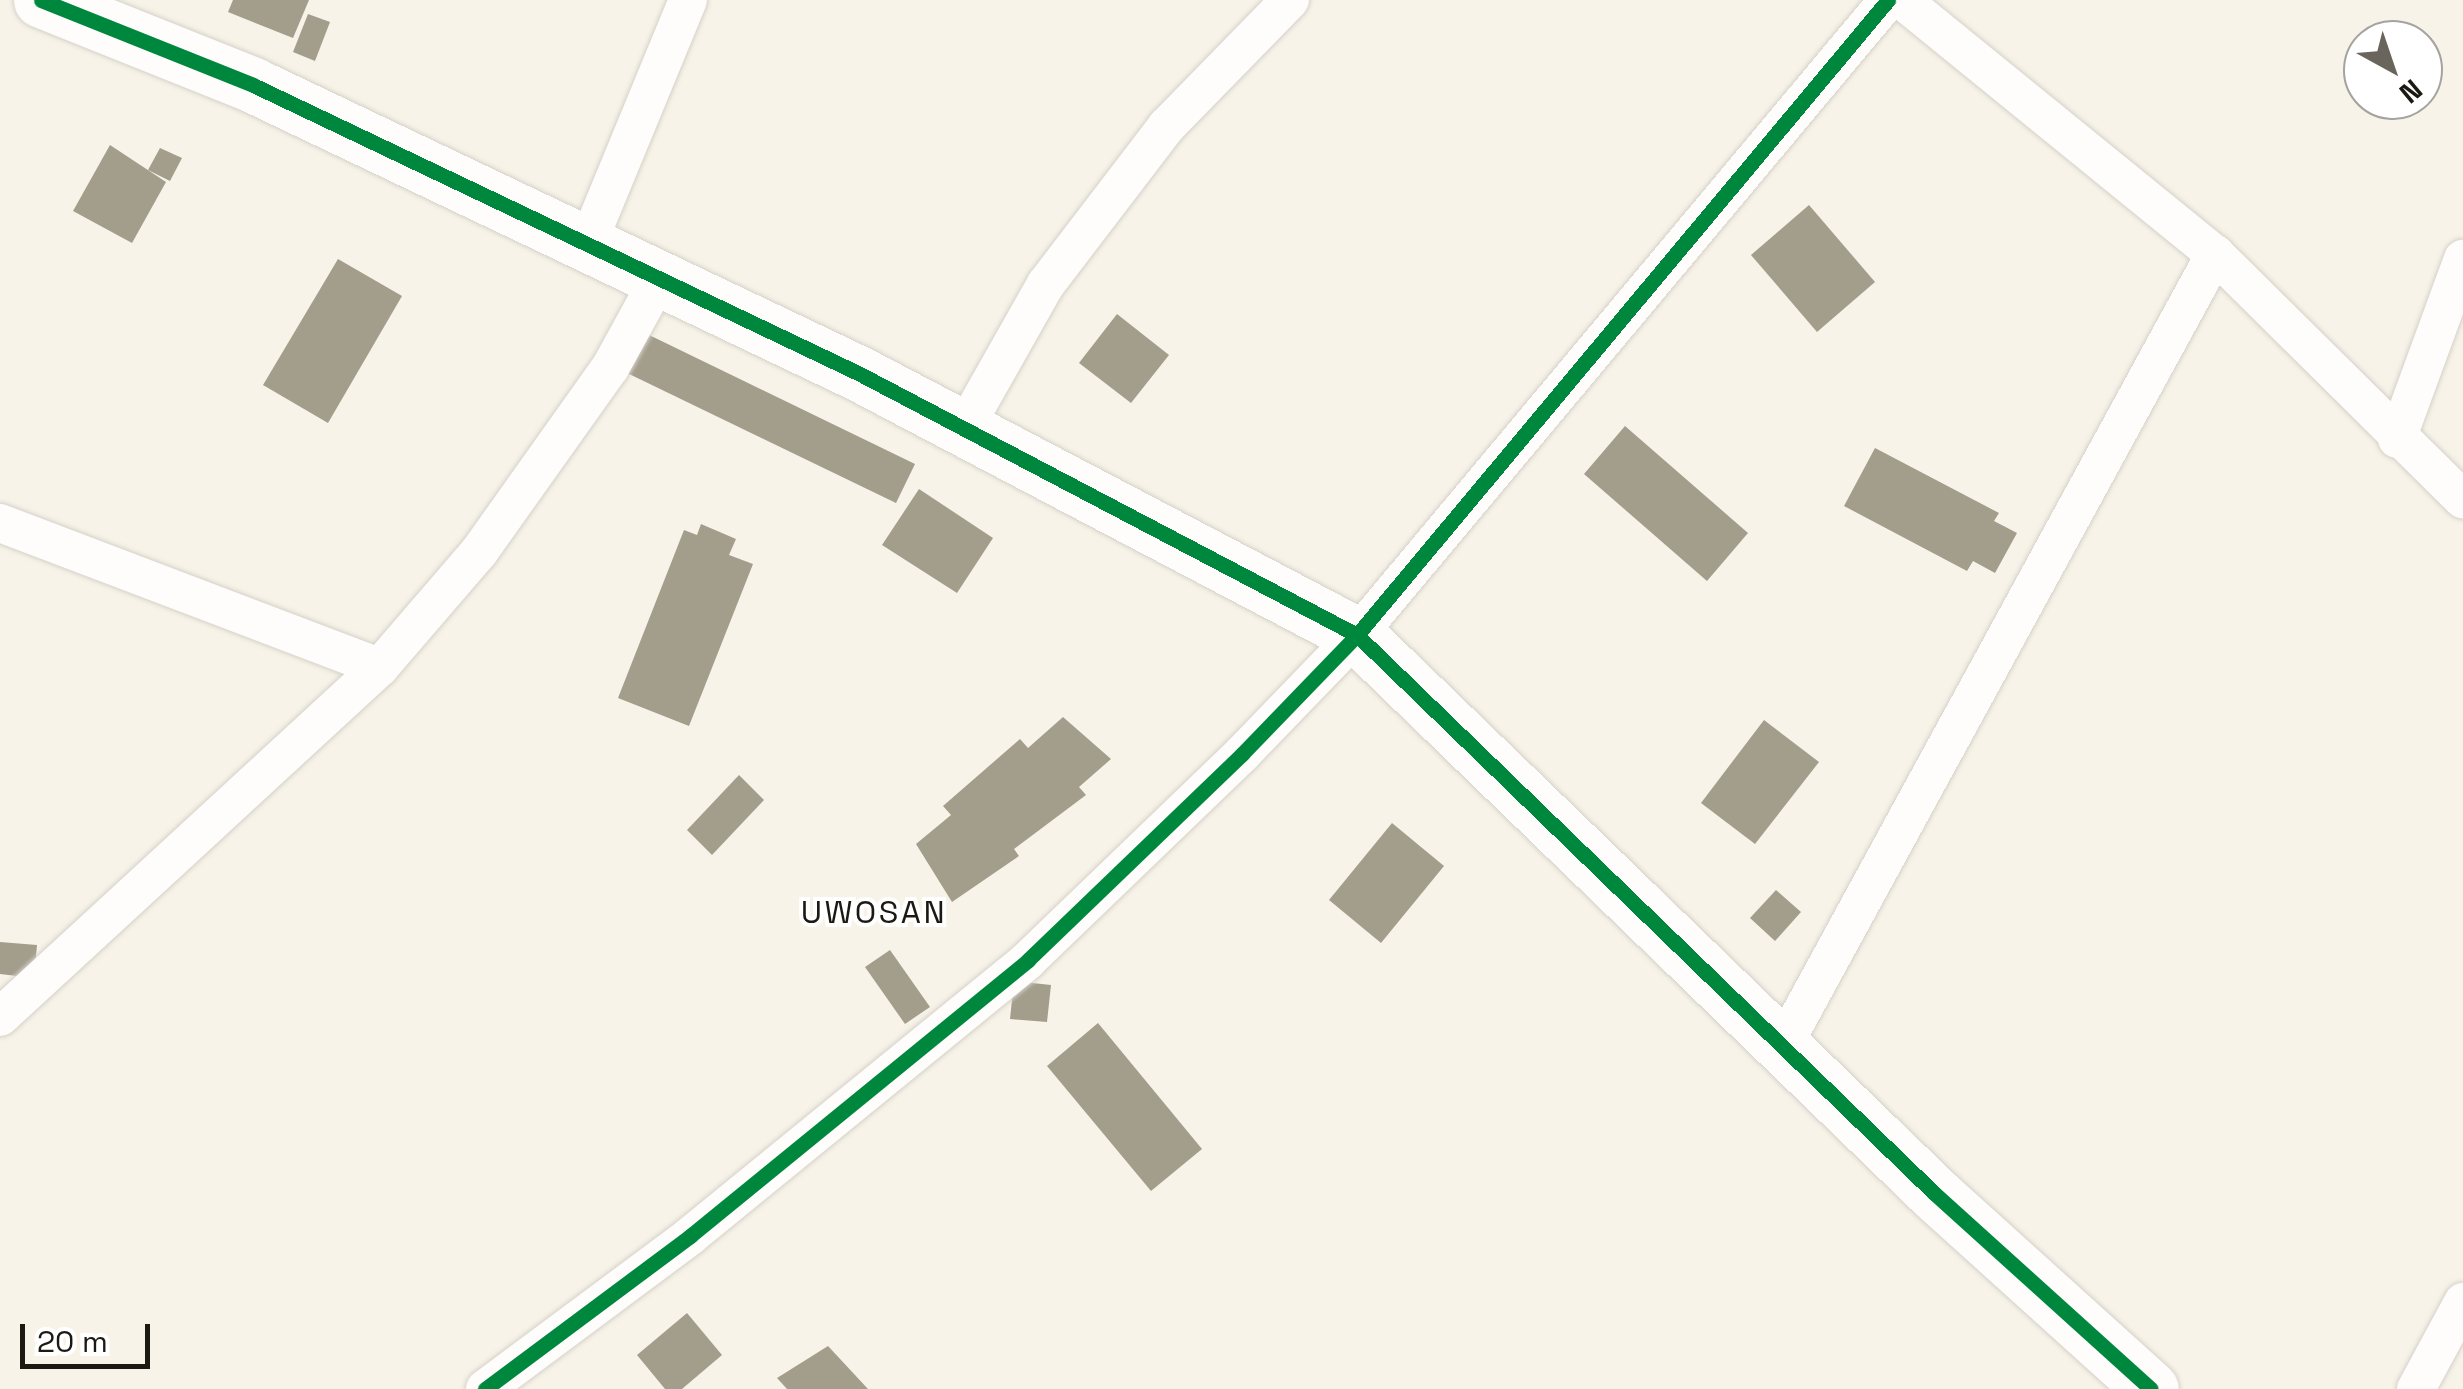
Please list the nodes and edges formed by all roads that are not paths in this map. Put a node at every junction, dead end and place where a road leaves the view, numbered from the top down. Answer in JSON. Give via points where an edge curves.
{"nodes":[{"id":1,"x":41,"y":0,"type":"edge"},
{"id":2,"x":688,"y":0,"type":"edge"},
{"id":3,"x":1290,"y":0,"type":"edge"},
{"id":4,"x":1888,"y":0,"type":"edge"},
{"id":5,"x":1902,"y":0,"type":"edge"},
{"id":6,"x":587,"y":244,"type":"junction"},
{"id":7,"x":2214,"y":254,"type":"junction"},
{"id":8,"x":2463,"y":259,"type":"edge"},
{"id":9,"x":659,"y":279,"type":"junction"},
{"id":10,"x":965,"y":427,"type":"junction"},
{"id":11,"x":2397,"y":439,"type":"junction"},
{"id":12,"x":2463,"y":498,"type":"edge"},
{"id":13,"x":0,"y":522,"type":"edge"},
{"id":14,"x":1357,"y":635,"type":"junction"},
{"id":15,"x":380,"y":667,"type":"junction"},
{"id":16,"x":0,"y":1017,"type":"edge"},
{"id":17,"x":1784,"y":1044,"type":"junction"},
{"id":18,"x":2463,"y":1302,"type":"edge"},
{"id":19,"x":485,"y":1389,"type":"edge"},
{"id":20,"x":2151,"y":1389,"type":"edge"},
{"id":21,"x":2416,"y":1389,"type":"edge"}],
"edges":[{"from":1,"to":6,"type":"street","via":[[253,85]]},
{"from":2,"to":6,"type":"street"},
{"from":3,"to":10,"type":"street","via":[[1166,126],[1046,284]]},
{"from":4,"to":14,"type":"street"},
{"from":5,"to":7,"type":"street"},
{"from":6,"to":9,"type":"street"},
{"from":7,"to":11,"type":"street"},
{"from":7,"to":17,"type":"street"},
{"from":8,"to":11,"type":"street"},
{"from":9,"to":10,"type":"street"},
{"from":9,"to":15,"type":"street","via":[[610,368],[479,552]]},
{"from":10,"to":14,"type":"street"},
{"from":11,"to":12,"type":"street"},
{"from":13,"to":15,"type":"street"},
{"from":14,"to":17,"type":"street"},
{"from":14,"to":19,"type":"street","via":[[1028,960],[690,1236]]},
{"from":15,"to":16,"type":"street"},
{"from":17,"to":20,"type":"street"},
{"from":18,"to":21,"type":"street"}]}
